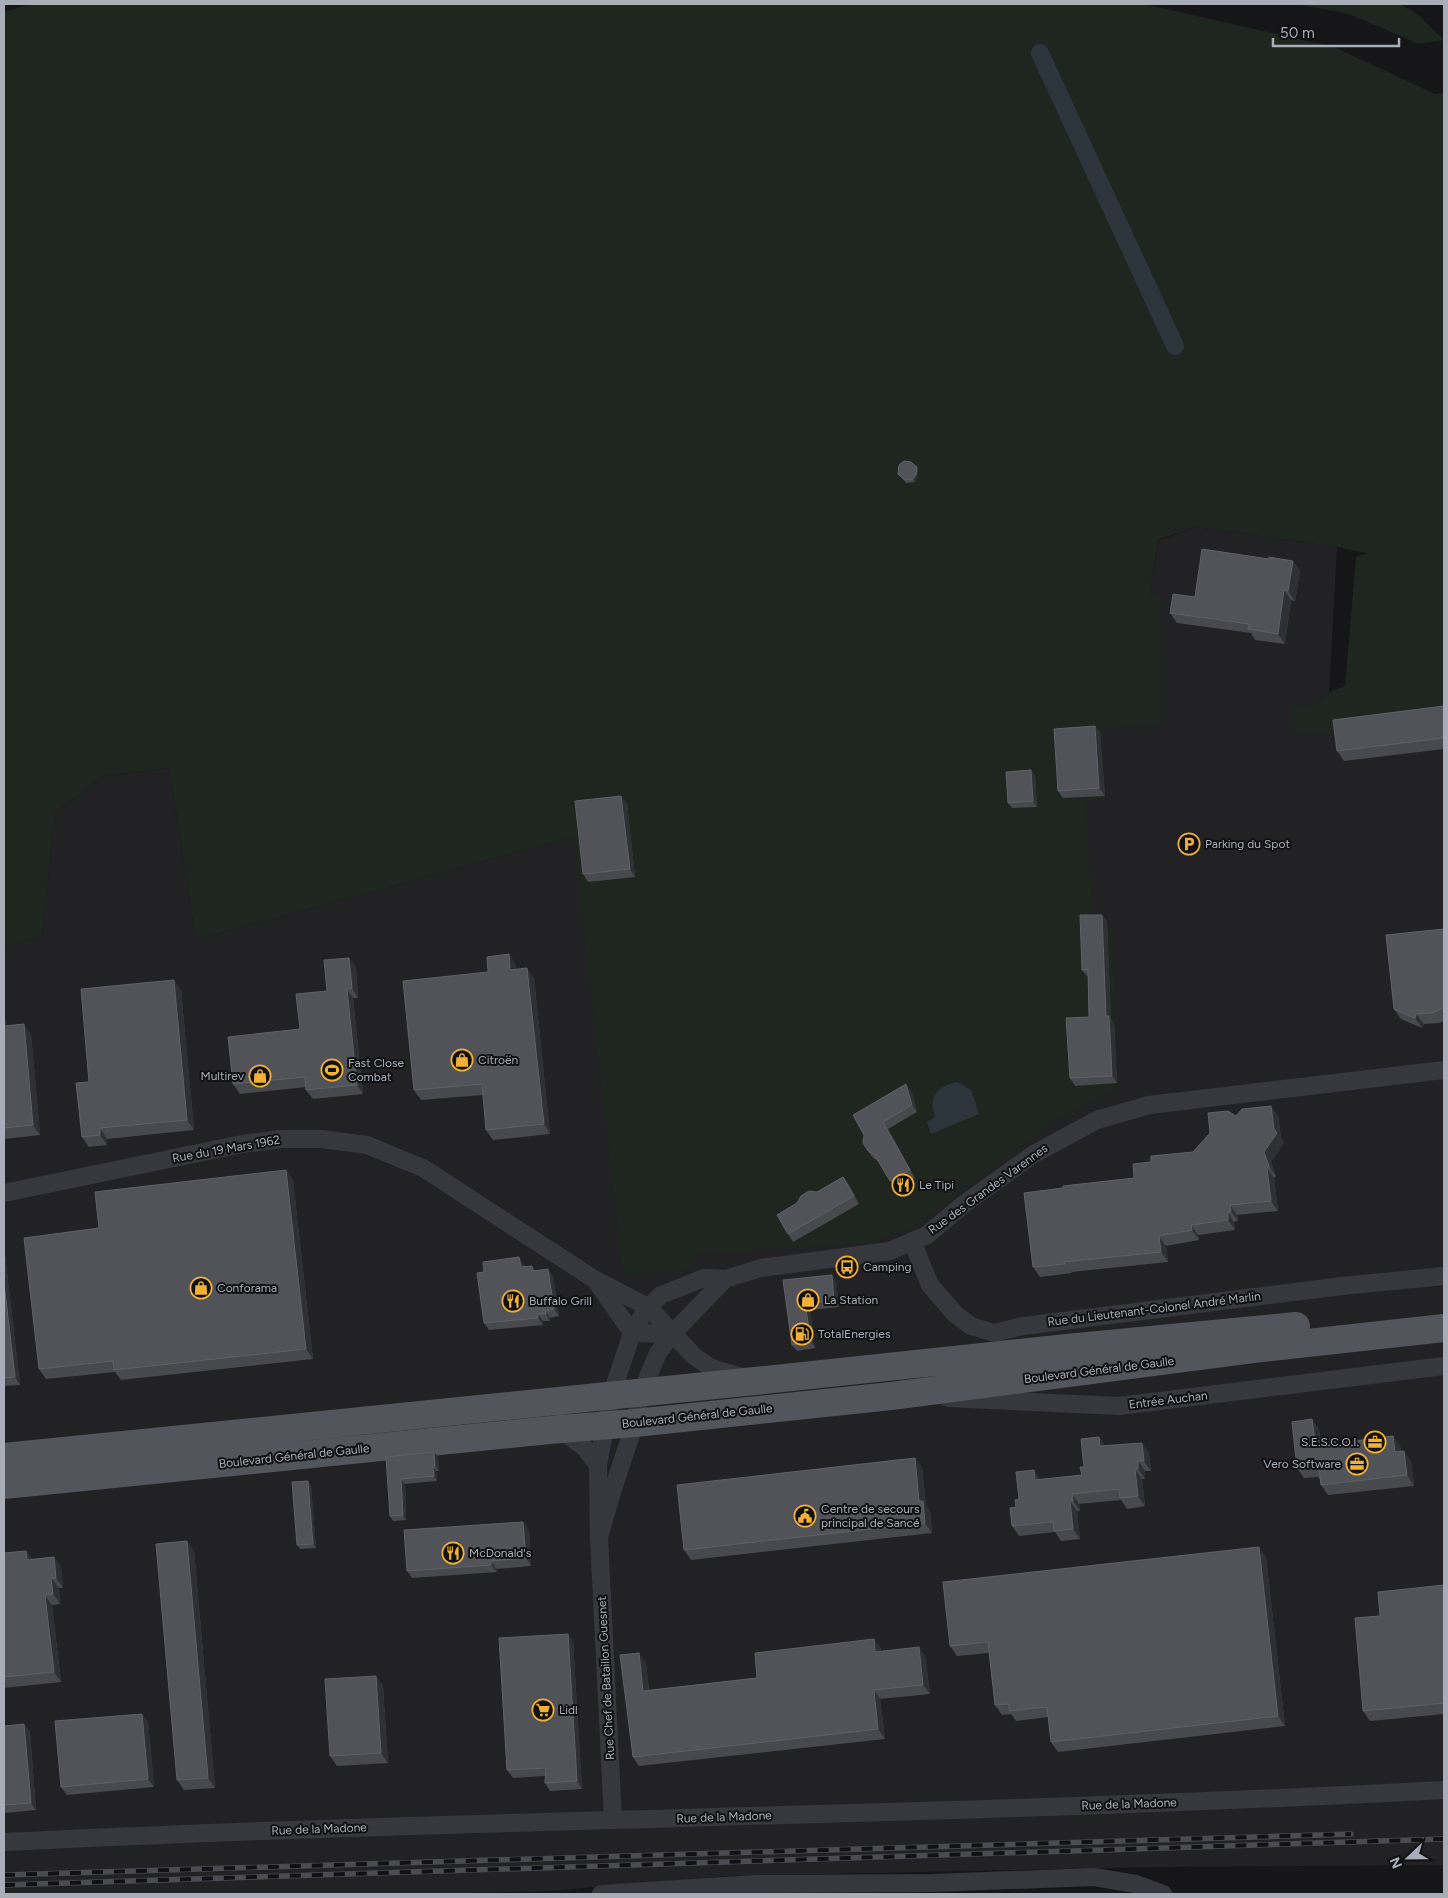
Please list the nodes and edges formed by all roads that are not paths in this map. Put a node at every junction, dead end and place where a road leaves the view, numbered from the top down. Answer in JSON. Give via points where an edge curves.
{"nodes":[{"id":1,"x":1444,"y":1070,"type":"edge"},
{"id":2,"x":4,"y":1193,"type":"edge"},
{"id":3,"x":912,"y":1241,"type":"junction"},
{"id":4,"x":1444,"y":1276,"type":"edge"},
{"id":5,"x":594,"y":1279,"type":"junction"},
{"id":6,"x":725,"y":1279,"type":"junction"},
{"id":7,"x":648,"y":1307,"type":"junction"},
{"id":8,"x":1444,"y":1310,"type":"edge"},
{"id":9,"x":1388,"y":1326,"type":"junction"},
{"id":10,"x":1444,"y":1328,"type":"edge"},
{"id":11,"x":632,"y":1333,"type":"junction"},
{"id":12,"x":672,"y":1334,"type":"junction"},
{"id":13,"x":1444,"y":1366,"type":"edge"},
{"id":14,"x":755,"y":1381,"type":"junction"},
{"id":15,"x":641,"y":1393,"type":"junction"},
{"id":16,"x":612,"y":1396,"type":"junction"},
{"id":17,"x":890,"y":1396,"type":"junction"},
{"id":18,"x":635,"y":1423,"type":"junction"},
{"id":19,"x":606,"y":1426,"type":"junction"},
{"id":20,"x":560,"y":1429,"type":"junction"},
{"id":21,"x":4,"y":1457,"type":"edge"},
{"id":22,"x":598,"y":1465,"type":"junction"},
{"id":23,"x":4,"y":1485,"type":"edge"},
{"id":24,"x":599,"y":1538,"type":"junction"},
{"id":25,"x":1444,"y":1790,"type":"edge"},
{"id":26,"x":613,"y":1820,"type":"junction"},
{"id":27,"x":4,"y":1842,"type":"edge"},
{"id":28,"x":601,"y":1894,"type":"edge"},
{"id":29,"x":1163,"y":1894,"type":"edge"}],
"edges":[{"from":1,"to":3,"type":"street","name":"Rue des Grandes Varennes","via":[[1149,1105],[1097,1120],[1034,1154],[927,1235]]},
{"from":2,"to":5,"type":"street","name":"Rue du 19 Mars 1962","via":[[262,1141],[322,1139],[367,1145],[423,1168]]},
{"from":3,"to":4,"type":"street","name":"Rue du Lieutenant-Colonel André Marlin","via":[[930,1286],[955,1314],[971,1326],[994,1333],[1042,1323]]},
{"from":3,"to":6,"type":"street","name":"Rue des Grandes Varennes","via":[[890,1251],[761,1268]]},
{"from":5,"to":7,"type":"street","name":"Rue du 19 Mars 1962"},
{"from":5,"to":11,"type":"street","name":"Rue du 19 Mars 1962"},
{"from":6,"to":7,"type":"street","name":"Rue des Grandes Varennes","via":[[704,1278],[661,1295]]},
{"from":6,"to":12,"type":"street","name":"Rue des Grandes Varennes"},
{"from":7,"to":11,"type":"street","name":"Rue des Grandes Varennes"},
{"from":7,"to":12,"type":"street","name":"Rue du 19 Mars 1962"},
{"from":8,"to":9,"type":"main road"},
{"from":9,"to":10,"type":"main road"},
{"from":9,"to":14,"type":"main road","name":"Boulevard Général de Gaulle","via":[[1067,1348]]},
{"from":9,"to":17,"type":"main road","name":"Boulevard Général de Gaulle","via":[[1253,1349]]},
{"from":11,"to":12,"type":"street"},
{"from":11,"to":16,"type":"street","name":"Rue des Grandes Varennes"},
{"from":12,"to":14,"type":"street","name":"Rue du 19 Mars 1962","via":[[694,1356],[712,1368]]},
{"from":12,"to":15,"type":"street","name":"Rue des Grandes Varennes","via":[[658,1353]]},
{"from":13,"to":17,"type":"street","name":"Entrée Auchan","via":[[1119,1406]]},
{"from":14,"to":15,"type":"main road","name":"Boulevard Général de Gaulle"},
{"from":15,"to":16,"type":"main road","name":"Boulevard Général de Gaulle"},
{"from":15,"to":18,"type":"street","name":"Rue des Grandes Varennes"},
{"from":16,"to":19,"type":"street","name":"Rue des Grandes Varennes"},
{"from":16,"to":21,"type":"main road","name":"Boulevard Général de Gaulle"},
{"from":17,"to":18,"type":"main road","name":"Boulevard Général de Gaulle"},
{"from":18,"to":19,"type":"main road","name":"Boulevard Général de Gaulle"},
{"from":18,"to":24,"type":"street","name":"Rue Chef de Bataillon Guesnet"},
{"from":19,"to":20,"type":"main road","name":"Boulevard Général de Gaulle"},
{"from":19,"to":22,"type":"street","name":"Rue Chef de Bataillon Guesnet"},
{"from":20,"to":22,"type":"street","via":[[585,1448]]},
{"from":20,"to":23,"type":"main road","name":"Boulevard Général de Gaulle"},
{"from":22,"to":24,"type":"street","name":"Rue Chef de Bataillon Guesnet"},
{"from":24,"to":26,"type":"street","name":"Rue Chef de Bataillon Guesnet"},
{"from":25,"to":26,"type":"street","name":"Rue de la Madone","via":[[1195,1802]]},
{"from":26,"to":27,"type":"street","name":"Rue de la Madone","via":[[202,1832]]},
{"from":28,"to":29,"type":"street","via":[[754,1884],[1094,1877],[1136,1884]]}]}
